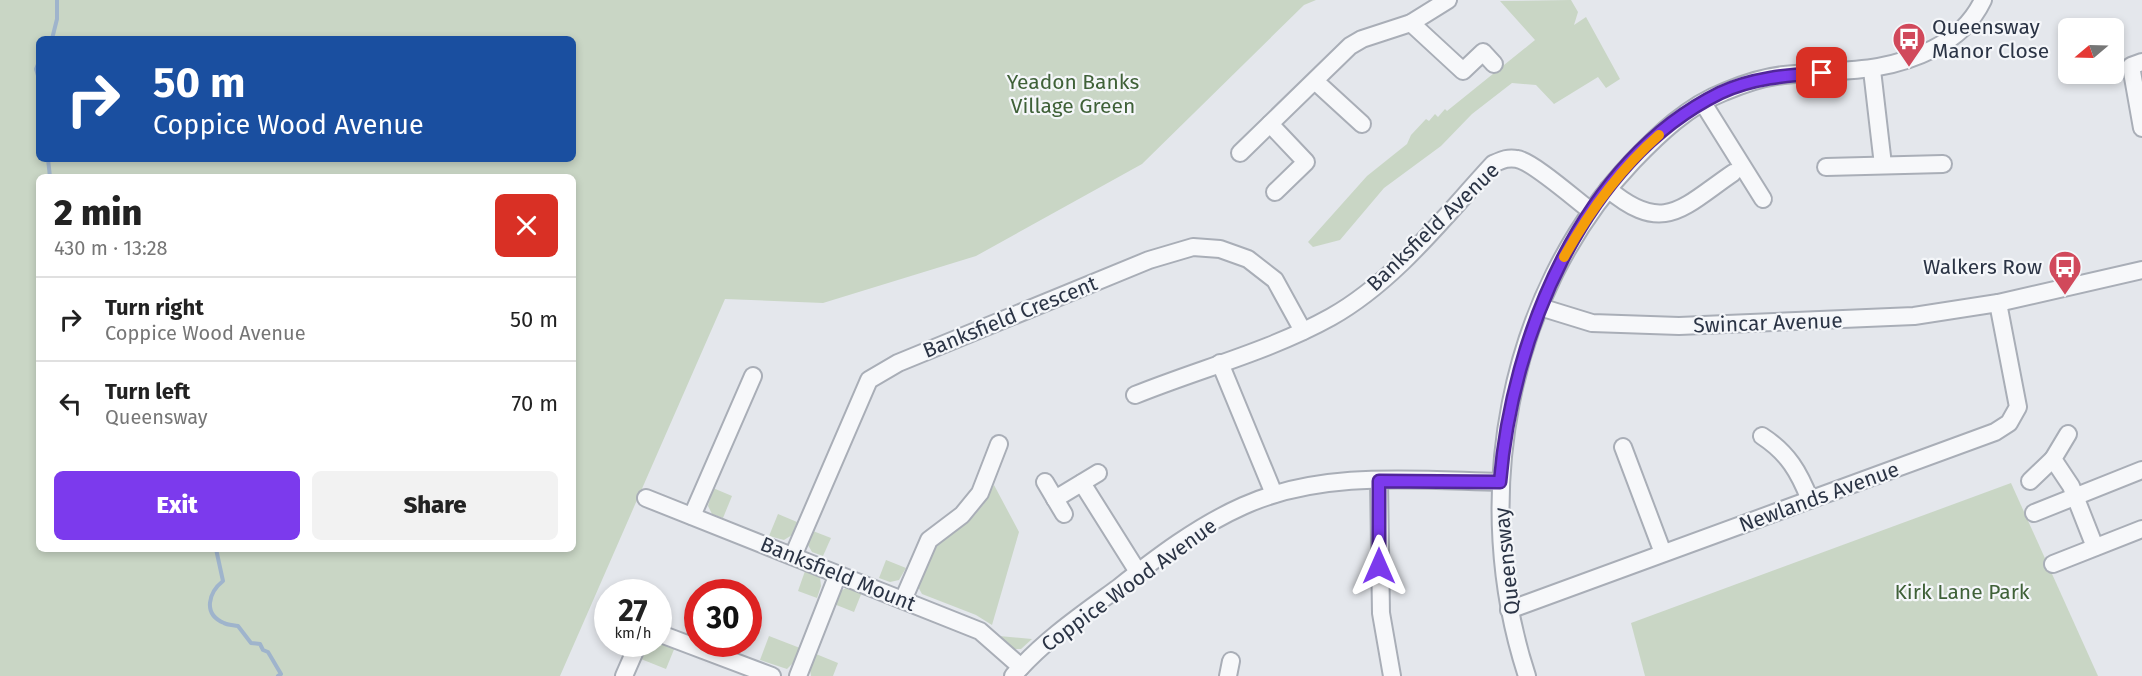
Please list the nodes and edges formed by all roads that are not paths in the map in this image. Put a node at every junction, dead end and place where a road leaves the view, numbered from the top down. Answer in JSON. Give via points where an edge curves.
{"nodes":[{"id":1,"x":1448,"y":0,"type":"edge"},
{"id":2,"x":1983,"y":0,"type":"edge"},
{"id":3,"x":1411,"y":23,"type":"junction"},
{"id":4,"x":2142,"y":62,"type":"edge"},
{"id":5,"x":1494,"y":64,"type":"dead end"},
{"id":6,"x":1872,"y":70,"type":"junction"},
{"id":7,"x":1315,"y":81,"type":"junction"},
{"id":8,"x":1703,"y":103,"type":"junction"},
{"id":9,"x":1270,"y":124,"type":"junction"},
{"id":10,"x":1362,"y":124,"type":"dead end"},
{"id":11,"x":2142,"y":128,"type":"edge"},
{"id":12,"x":1240,"y":153,"type":"dead end"},
{"id":13,"x":1943,"y":164,"type":"dead end"},
{"id":14,"x":1883,"y":165,"type":"junction"},
{"id":15,"x":1826,"y":167,"type":"dead end"},
{"id":16,"x":1733,"y":172,"type":"dead end"},
{"id":17,"x":1608,"y":189,"type":"junction"},
{"id":18,"x":1275,"y":192,"type":"dead end"},
{"id":19,"x":1763,"y":199,"type":"dead end"},
{"id":20,"x":1591,"y":211,"type":"junction"},
{"id":21,"x":2142,"y":270,"type":"edge"},
{"id":22,"x":1998,"y":303,"type":"junction"},
{"id":23,"x":1540,"y":307,"type":"junction"},
{"id":24,"x":1303,"y":331,"type":"junction"},
{"id":25,"x":1220,"y":363,"type":"junction"},
{"id":26,"x":753,"y":376,"type":"dead end"},
{"id":27,"x":1135,"y":395,"type":"dead end"},
{"id":28,"x":2068,"y":434,"type":"dead end"},
{"id":29,"x":1762,"y":436,"type":"dead end"},
{"id":30,"x":999,"y":444,"type":"dead end"},
{"id":31,"x":1623,"y":447,"type":"dead end"},
{"id":32,"x":2053,"y":459,"type":"junction"},
{"id":33,"x":2142,"y":470,"type":"edge"},
{"id":34,"x":1098,"y":473,"type":"dead end"},
{"id":35,"x":1379,"y":481,"type":"junction"},
{"id":36,"x":2030,"y":481,"type":"dead end"},
{"id":37,"x":1045,"y":482,"type":"dead end"},
{"id":38,"x":1500,"y":482,"type":"junction"},
{"id":39,"x":1082,"y":483,"type":"junction"},
{"id":40,"x":1274,"y":494,"type":"junction"},
{"id":41,"x":2075,"y":496,"type":"junction"},
{"id":42,"x":645,"y":498,"type":"dead end"},
{"id":43,"x":1055,"y":499,"type":"junction"},
{"id":44,"x":1810,"y":500,"type":"junction"},
{"id":45,"x":2034,"y":513,"type":"dead end"},
{"id":46,"x":1064,"y":514,"type":"dead end"},
{"id":47,"x":692,"y":516,"type":"junction"},
{"id":48,"x":2142,"y":529,"type":"edge"},
{"id":49,"x":2095,"y":547,"type":"junction"},
{"id":50,"x":1663,"y":553,"type":"junction"},
{"id":51,"x":793,"y":556,"type":"junction"},
{"id":52,"x":2053,"y":564,"type":"dead end"},
{"id":53,"x":1138,"y":572,"type":"junction"},
{"id":54,"x":838,"y":574,"type":"junction"},
{"id":55,"x":903,"y":600,"type":"junction"},
{"id":56,"x":1509,"y":610,"type":"junction"},
{"id":57,"x":672,"y":638,"type":"edge"},
{"id":58,"x":632,"y":657,"type":"edge"},
{"id":59,"x":1017,"y":671,"type":"edge"},
{"id":60,"x":624,"y":676,"type":"edge"},
{"id":61,"x":772,"y":676,"type":"edge"},
{"id":62,"x":798,"y":676,"type":"edge"},
{"id":63,"x":1392,"y":676,"type":"edge"},
{"id":64,"x":1527,"y":676,"type":"edge"}],
"edges":[{"from":1,"to":3,"type":"street"},
{"from":2,"to":6,"type":"street","name":"Queensway","via":[[1975,17],[1944,43],[1906,62]]},
{"from":3,"to":5,"type":"street","via":[[1462,71],[1483,52]]},
{"from":3,"to":7,"type":"street","via":[[1350,46]]},
{"from":4,"to":11,"type":"street","via":[[2131,66]]},
{"from":6,"to":8,"type":"street","name":"Queensway","via":[[1783,75],[1752,82]]},
{"from":6,"to":14,"type":"street"},
{"from":7,"to":9,"type":"street"},
{"from":7,"to":10,"type":"street"},
{"from":8,"to":17,"type":"street","name":"Queensway","via":[[1656,137]]},
{"from":8,"to":19,"type":"street"},
{"from":9,"to":12,"type":"street"},
{"from":9,"to":18,"type":"street","via":[[1306,162]]},
{"from":13,"to":14,"type":"street"},
{"from":14,"to":15,"type":"street"},
{"from":16,"to":17,"type":"street","via":[[1681,208],[1654,216],[1635,209]]},
{"from":17,"to":20,"type":"street","name":"Queensway"},
{"from":20,"to":23,"type":"street","name":"Queensway"},
{"from":20,"to":24,"type":"street","name":"Banksfield Avenue","via":[[1536,168],[1519,159],[1506,158],[1493,164],[1400,263],[1358,299]]},
{"from":21,"to":22,"type":"street"},
{"from":22,"to":23,"type":"street","name":"Swincar Avenue","via":[[1914,316],[1679,326],[1592,323]]},
{"from":22,"to":44,"type":"street","name":"Newlands Avenue","via":[[2018,407],[2009,423],[1995,432]]},
{"from":23,"to":38,"type":"street","name":"Queensway","via":[[1514,385]]},
{"from":24,"to":25,"type":"street","name":"Banksfield Avenue"},
{"from":24,"to":51,"type":"street","name":"Banksfield Crescent","via":[[1268,272],[1234,252],[1193,246],[1149,260],[898,363],[869,380]]},
{"from":25,"to":27,"type":"street","name":"Banksfield Avenue"},
{"from":25,"to":40,"type":"street"},
{"from":26,"to":47,"type":"street"},
{"from":28,"to":32,"type":"street"},
{"from":29,"to":44,"type":"street","via":[[1798,470]]},
{"from":30,"to":55,"type":"street","via":[[980,493],[962,515],[929,540]]},
{"from":31,"to":50,"type":"street"},
{"from":32,"to":36,"type":"street"},
{"from":32,"to":41,"type":"street"},
{"from":33,"to":41,"type":"street"},
{"from":34,"to":39,"type":"street"},
{"from":35,"to":38,"type":"street","name":"Coppice Wood Avenue"},
{"from":35,"to":40,"type":"street","name":"Coppice Wood Avenue","via":[[1314,486]]},
{"from":35,"to":63,"type":"street","via":[[1380,594]]},
{"from":37,"to":43,"type":"street"},
{"from":38,"to":56,"type":"street","name":"Queensway"},
{"from":39,"to":43,"type":"street"},
{"from":39,"to":53,"type":"street"},
{"from":40,"to":53,"type":"street","name":"Coppice Wood Avenue","via":[[1218,518]]},
{"from":41,"to":45,"type":"street"},
{"from":41,"to":49,"type":"street"},
{"from":42,"to":47,"type":"street","name":"Banksfield Mount"},
{"from":43,"to":46,"type":"street"},
{"from":44,"to":50,"type":"street","name":"Newlands Avenue"},
{"from":47,"to":51,"type":"street","name":"Banksfield Mount"},
{"from":48,"to":49,"type":"street"},
{"from":49,"to":52,"type":"street"},
{"from":50,"to":56,"type":"street","name":"Newlands Avenue"},
{"from":51,"to":54,"type":"street","name":"Banksfield Mount"},
{"from":53,"to":59,"type":"street","name":"Coppice Wood Avenue","via":[[1044,645]]},
{"from":54,"to":55,"type":"street","name":"Banksfield Mount"},
{"from":54,"to":62,"type":"street"},
{"from":55,"to":59,"type":"street","name":"Banksfield Mount","via":[[980,631]]},
{"from":56,"to":64,"type":"street","name":"Queensway"},
{"from":57,"to":61,"type":"street"},
{"from":58,"to":60,"type":"street"}]}
